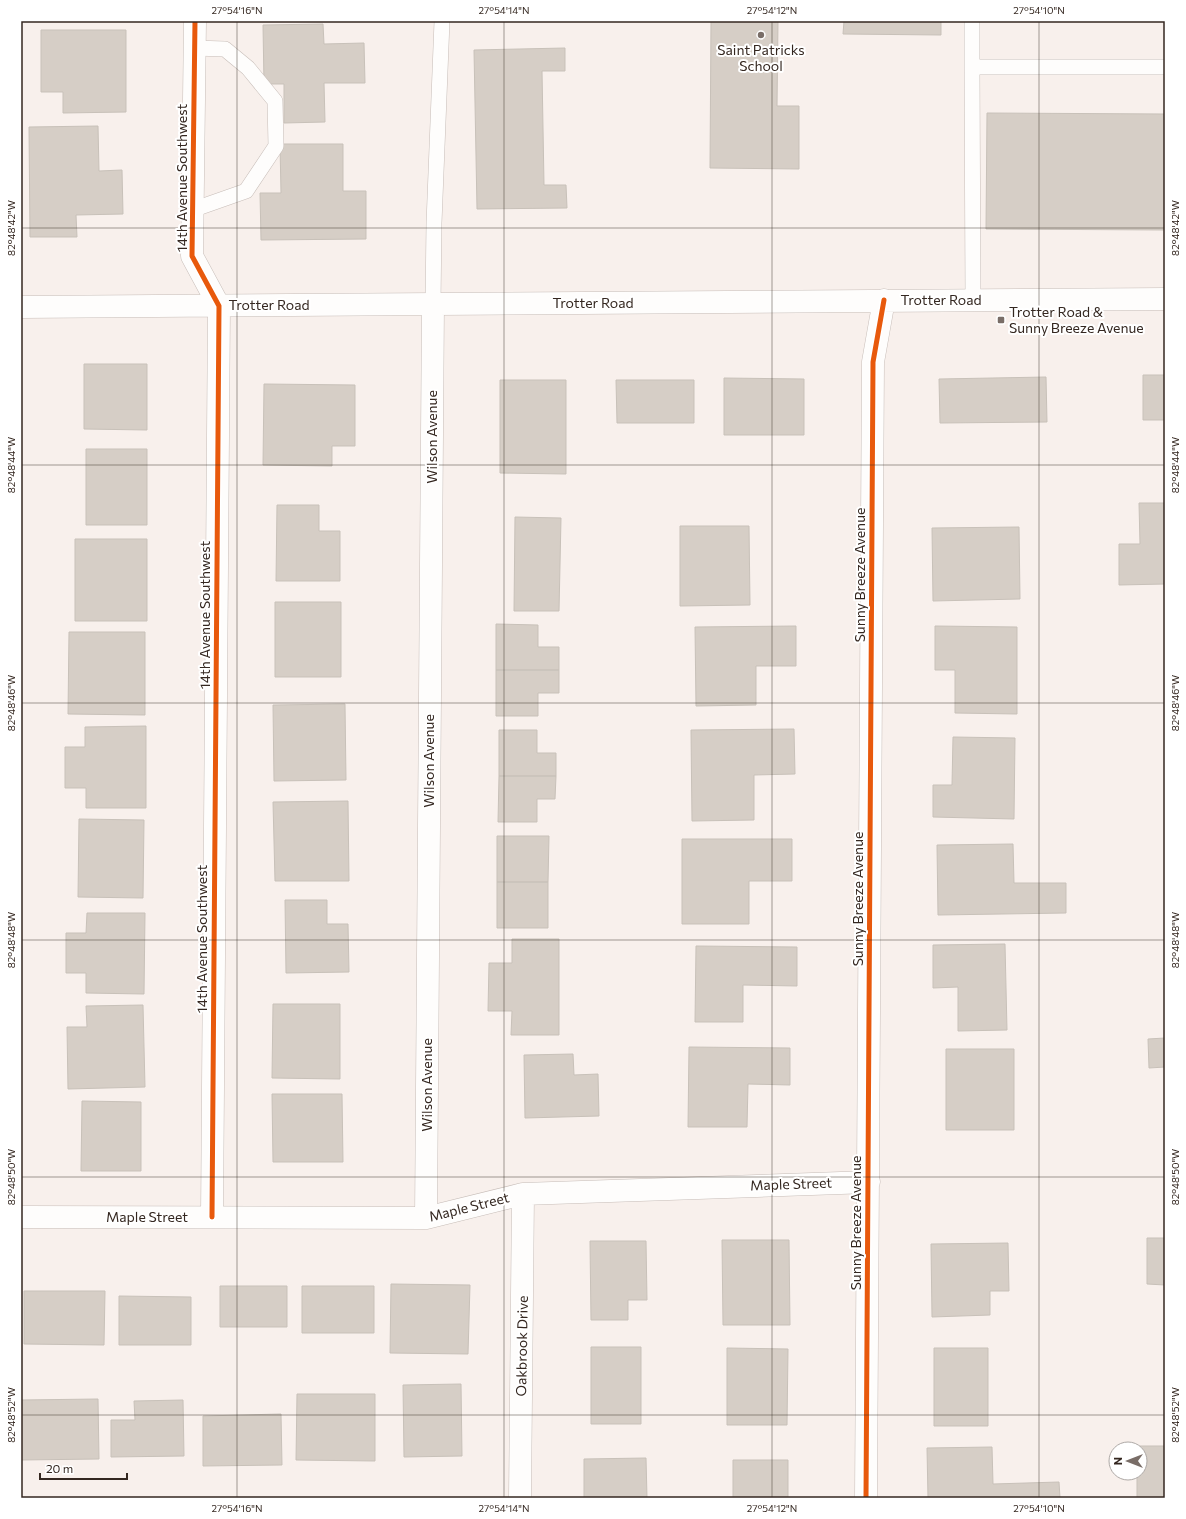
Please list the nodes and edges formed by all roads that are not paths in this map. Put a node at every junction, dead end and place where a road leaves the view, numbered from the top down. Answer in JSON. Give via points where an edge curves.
{"nodes":[{"id":1,"x":195,"y":21,"type":"edge"},
{"id":2,"x":442,"y":21,"type":"edge"},
{"id":3,"x":972,"y":21,"type":"edge"},
{"id":4,"x":194,"y":48,"type":"junction"},
{"id":5,"x":972,"y":67,"type":"junction"},
{"id":6,"x":1165,"y":67,"type":"edge"},
{"id":7,"x":192,"y":210,"type":"junction"},
{"id":8,"x":1165,"y":298,"type":"edge"},
{"id":9,"x":884,"y":300,"type":"junction"},
{"id":10,"x":973,"y":300,"type":"junction"},
{"id":11,"x":433,"y":304,"type":"junction"},
{"id":12,"x":219,"y":306,"type":"junction"},
{"id":13,"x":21,"y":307,"type":"edge"},
{"id":14,"x":869,"y":1182,"type":"junction"},
{"id":15,"x":523,"y":1194,"type":"junction"},
{"id":16,"x":21,"y":1217,"type":"edge"},
{"id":17,"x":212,"y":1217,"type":"junction"},
{"id":18,"x":426,"y":1218,"type":"junction"},
{"id":19,"x":520,"y":1498,"type":"edge"},
{"id":20,"x":866,"y":1498,"type":"edge"}],
"edges":[{"from":1,"to":4,"type":"street","name":"14th Avenue Southwest"},
{"from":2,"to":11,"type":"lane"},
{"from":3,"to":5,"type":"lane"},
{"from":4,"to":7,"type":"street","name":"14th Avenue Southwest"},
{"from":4,"to":7,"type":"lane","via":[[225,49],[248,68],[275,101],[276,146],[246,191]]},
{"from":5,"to":6,"type":"lane"},
{"from":5,"to":10,"type":"lane"},
{"from":7,"to":12,"type":"street","name":"14th Avenue Southwest","via":[[192,256]]},
{"from":8,"to":10,"type":"street","name":"Trotter Road"},
{"from":9,"to":10,"type":"street","name":"Trotter Road"},
{"from":9,"to":11,"type":"street","name":"Trotter Road"},
{"from":9,"to":14,"type":"street","name":"Sunny Breeze Avenue","via":[[873,362]]},
{"from":11,"to":12,"type":"street","name":"Trotter Road"},
{"from":11,"to":18,"type":"street","name":"Wilson Avenue"},
{"from":12,"to":13,"type":"street","name":"Trotter Road"},
{"from":12,"to":17,"type":"street","name":"14th Avenue Southwest"},
{"from":14,"to":15,"type":"street","name":"Maple Street"},
{"from":14,"to":20,"type":"street","name":"Sunny Breeze Avenue"},
{"from":15,"to":18,"type":"street","name":"Maple Street"},
{"from":15,"to":19,"type":"street","name":"Oakbrook Drive"},
{"from":16,"to":17,"type":"street","name":"Maple Street"},
{"from":17,"to":18,"type":"street","name":"Maple Street"}]}
